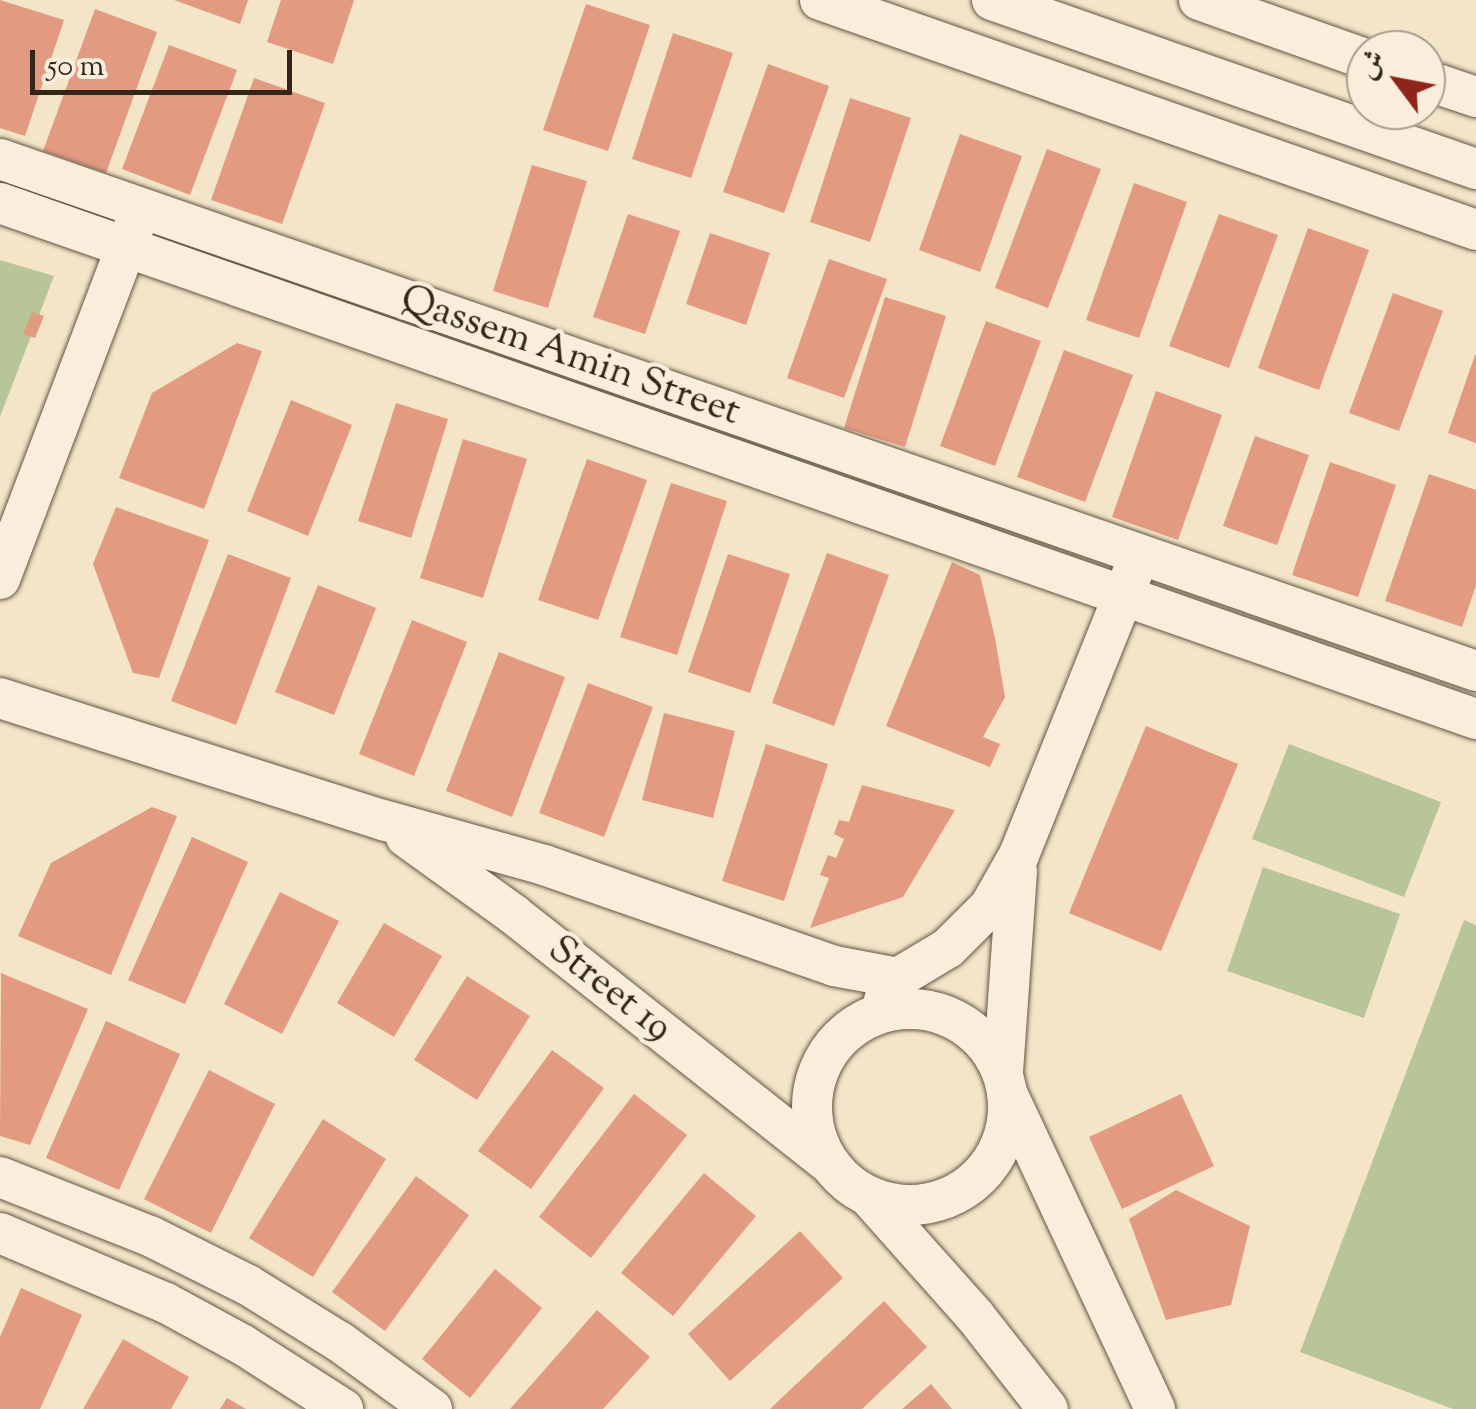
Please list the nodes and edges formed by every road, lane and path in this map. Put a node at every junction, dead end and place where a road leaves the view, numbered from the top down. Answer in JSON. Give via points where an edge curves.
{"nodes":[{"id":1,"x":820,"y":0,"type":"edge"},
{"id":2,"x":992,"y":0,"type":"edge"},
{"id":3,"x":1199,"y":0,"type":"edge"},
{"id":4,"x":1072,"y":13,"type":"edge"},
{"id":5,"x":1346,"y":51,"type":"edge"},
{"id":6,"x":1446,"y":87,"type":"edge"},
{"id":7,"x":1476,"y":97,"type":"edge"},
{"id":8,"x":0,"y":159,"type":"edge"},
{"id":9,"x":1476,"y":169,"type":"edge"},
{"id":10,"x":0,"y":203,"type":"edge"},
{"id":11,"x":141,"y":208,"type":"junction"},
{"id":12,"x":1476,"y":230,"type":"edge"},
{"id":13,"x":126,"y":247,"type":"junction"},
{"id":14,"x":1140,"y":555,"type":"junction"},
{"id":15,"x":0,"y":579,"type":"edge"},
{"id":16,"x":1124,"y":596,"type":"junction"},
{"id":17,"x":1476,"y":672,"type":"edge"},
{"id":18,"x":0,"y":698,"type":"edge"},
{"id":19,"x":1476,"y":719,"type":"edge"},
{"id":20,"x":383,"y":820,"type":"junction"},
{"id":21,"x":1020,"y":855,"type":"junction"},
{"id":22,"x":898,"y":978,"type":"junction"},
{"id":23,"x":928,"y":1010,"type":"junction"},
{"id":24,"x":872,"y":1016,"type":"junction"},
{"id":25,"x":1005,"y":1083,"type":"junction"},
{"id":26,"x":831,"y":1166,"type":"junction"},
{"id":27,"x":0,"y":1177,"type":"edge"},
{"id":28,"x":869,"y":1197,"type":"junction"},
{"id":29,"x":0,"y":1233,"type":"edge"},
{"id":30,"x":342,"y":1409,"type":"edge"},
{"id":31,"x":432,"y":1409,"type":"edge"},
{"id":32,"x":1048,"y":1409,"type":"edge"},
{"id":33,"x":1155,"y":1409,"type":"edge"}],
"edges":[{"from":1,"to":12,"type":"street"},
{"from":2,"to":4,"type":"street"},
{"from":3,"to":5,"type":"street"},
{"from":4,"to":9,"type":"street"},
{"from":6,"to":7,"type":"street"},
{"from":8,"to":11,"type":"street","name":"Qassem Amin Street"},
{"from":10,"to":13,"type":"street","name":"Qassem Amin Street"},
{"from":11,"to":13,"type":"street"},
{"from":11,"to":14,"type":"street","name":"Qassem Amin Street"},
{"from":13,"to":15,"type":"street"},
{"from":13,"to":16,"type":"street","name":"Qassem Amin Street"},
{"from":14,"to":16,"type":"street"},
{"from":14,"to":17,"type":"street","name":"Qassem Amin Street"},
{"from":16,"to":19,"type":"street","name":"Qassem Amin Street"},
{"from":16,"to":21,"type":"street"},
{"from":18,"to":20,"type":"street","name":"Street 19"},
{"from":20,"to":22,"type":"street","name":"Street 19","via":[[544,865],[834,966]]},
{"from":20,"to":26,"type":"street","name":"Street 19","via":[[513,914]]},
{"from":21,"to":22,"type":"street","via":[[990,906],[948,948]]},
{"from":21,"to":25,"type":"street","via":[[1010,927]]},
{"from":22,"to":23,"type":"street"},
{"from":22,"to":24,"type":"street"},
{"from":23,"to":24,"type":"street"},
{"from":23,"to":25,"type":"street","via":[[974,1031]]},
{"from":24,"to":26,"type":"street","via":[[833,1047],[820,1069],[813,1119]]},
{"from":25,"to":28,"type":"street","via":[[1001,1146],[969,1186],[920,1205]]},
{"from":25,"to":33,"type":"street"},
{"from":26,"to":28,"type":"street"},
{"from":27,"to":31,"type":"street","via":[[150,1236],[248,1285]]},
{"from":28,"to":32,"type":"street"},
{"from":29,"to":30,"type":"street","via":[[166,1303]]}]}
